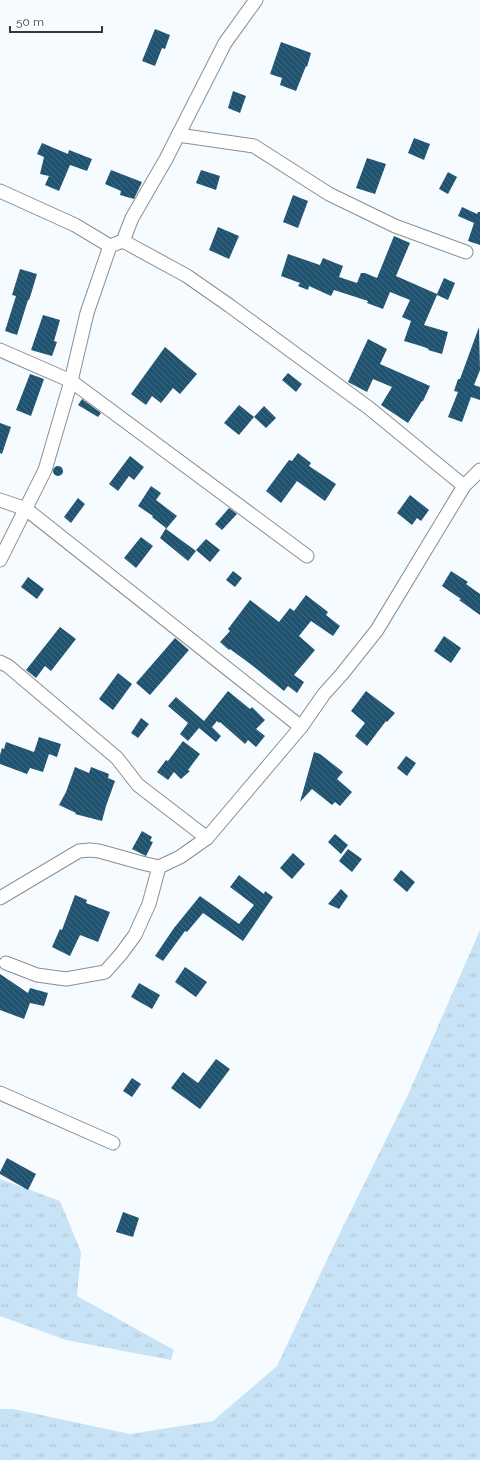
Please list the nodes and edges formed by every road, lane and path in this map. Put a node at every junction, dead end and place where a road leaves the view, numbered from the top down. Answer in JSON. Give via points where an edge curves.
{"nodes":[{"id":1,"x":256,"y":0,"type":"edge"},
{"id":2,"x":178,"y":135,"type":"junction"},
{"id":3,"x":0,"y":191,"type":"edge"},
{"id":4,"x":123,"y":240,"type":"junction"},
{"id":5,"x":110,"y":246,"type":"junction"},
{"id":6,"x":466,"y":252,"type":"dead end"},
{"id":7,"x":0,"y":350,"type":"edge"},
{"id":8,"x":71,"y":381,"type":"junction"},
{"id":9,"x":480,"y":470,"type":"edge"},
{"id":10,"x":464,"y":486,"type":"junction"},
{"id":11,"x":0,"y":500,"type":"edge"},
{"id":12,"x":26,"y":509,"type":"junction"},
{"id":13,"x":307,"y":556,"type":"dead end"},
{"id":14,"x":0,"y":560,"type":"edge"},
{"id":15,"x":0,"y":662,"type":"edge"},
{"id":16,"x":301,"y":727,"type":"junction"},
{"id":17,"x":207,"y":838,"type":"junction"},
{"id":18,"x":159,"y":867,"type":"junction"},
{"id":19,"x":0,"y":898,"type":"edge"},
{"id":20,"x":2,"y":965,"type":"edge"},
{"id":21,"x":0,"y":1093,"type":"edge"},
{"id":22,"x":113,"y":1143,"type":"dead end"}],
"edges":[{"from":1,"to":2,"type":"street","via":[[225,43]]},
{"from":2,"to":4,"type":"street","via":[[132,218]]},
{"from":2,"to":6,"type":"street","via":[[254,146],[329,194],[395,226]]},
{"from":3,"to":5,"type":"street","via":[[76,225]]},
{"from":4,"to":5,"type":"street"},
{"from":4,"to":10,"type":"street","via":[[186,276],[230,306],[369,408]]},
{"from":5,"to":8,"type":"street","via":[[87,314]]},
{"from":7,"to":8,"type":"street"},
{"from":8,"to":12,"type":"street","via":[[45,470]]},
{"from":8,"to":13,"type":"street"},
{"from":9,"to":10,"type":"street"},
{"from":10,"to":16,"type":"street","via":[[377,630],[324,694]]},
{"from":11,"to":12,"type":"street"},
{"from":12,"to":14,"type":"street"},
{"from":12,"to":16,"type":"street"},
{"from":15,"to":17,"type":"street","via":[[117,758],[138,785]]},
{"from":16,"to":17,"type":"street"},
{"from":17,"to":18,"type":"street","via":[[180,857]]},
{"from":18,"to":19,"type":"street","via":[[99,850],[79,851]]},
{"from":18,"to":20,"type":"street","via":[[149,904],[135,935],[105,972],[66,979],[37,975]]},
{"from":21,"to":22,"type":"street"}]}
